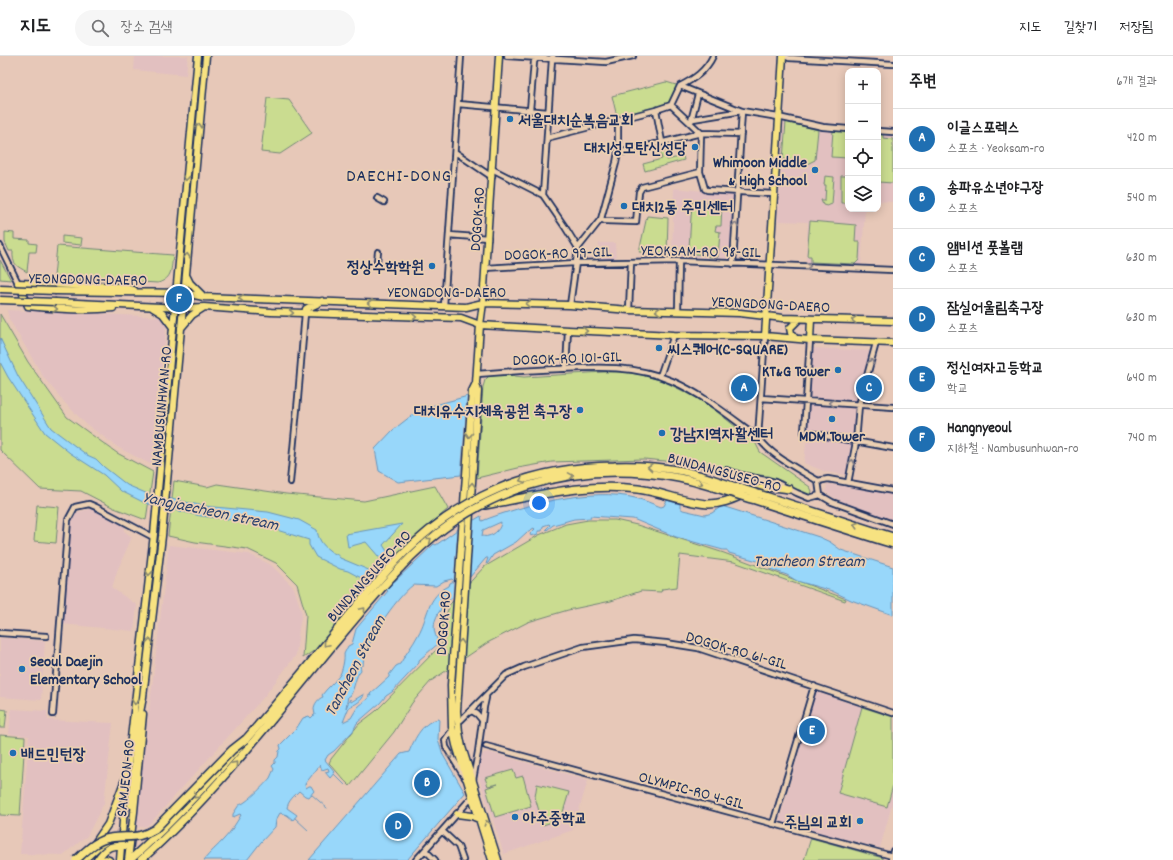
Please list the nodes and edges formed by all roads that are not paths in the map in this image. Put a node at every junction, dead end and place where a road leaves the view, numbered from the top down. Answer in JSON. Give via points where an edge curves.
{"nodes":[{"id":1,"x":198,"y":56,"type":"edge"},
{"id":2,"x":206,"y":56,"type":"edge"},
{"id":3,"x":461,"y":56,"type":"edge"},
{"id":4,"x":499,"y":56,"type":"edge"},
{"id":5,"x":507,"y":56,"type":"edge"},
{"id":6,"x":633,"y":56,"type":"edge"},
{"id":7,"x":713,"y":56,"type":"edge"},
{"id":8,"x":784,"y":56,"type":"edge"},
{"id":9,"x":536,"y":57,"type":"edge"},
{"id":10,"x":552,"y":58,"type":"edge"},
{"id":11,"x":893,"y":64,"type":"edge"},
{"id":12,"x":680,"y":86,"type":"junction"},
{"id":13,"x":698,"y":94,"type":"junction"},
{"id":14,"x":458,"y":104,"type":"junction"},
{"id":15,"x":671,"y":105,"type":"junction"},
{"id":16,"x":496,"y":107,"type":"junction"},
{"id":17,"x":530,"y":110,"type":"junction"},
{"id":18,"x":656,"y":110,"type":"junction"},
{"id":19,"x":742,"y":111,"type":"junction"},
{"id":20,"x":548,"y":112,"type":"junction"},
{"id":21,"x":778,"y":117,"type":"junction"},
{"id":22,"x":618,"y":119,"type":"junction"},
{"id":23,"x":690,"y":122,"type":"junction"},
{"id":24,"x":845,"y":129,"type":"edge"},
{"id":25,"x":881,"y":131,"type":"edge"},
{"id":26,"x":893,"y":132,"type":"edge"},
{"id":27,"x":702,"y":133,"type":"junction"},
{"id":28,"x":741,"y":134,"type":"junction"},
{"id":29,"x":547,"y":138,"type":"junction"},
{"id":30,"x":662,"y":142,"type":"junction"},
{"id":31,"x":455,"y":152,"type":"junction"},
{"id":32,"x":618,"y":152,"type":"junction"},
{"id":33,"x":492,"y":170,"type":"junction"},
{"id":34,"x":700,"y":172,"type":"junction"},
{"id":35,"x":492,"y":177,"type":"junction"},
{"id":36,"x":737,"y":192,"type":"junction"},
{"id":37,"x":773,"y":194,"type":"junction"},
{"id":38,"x":543,"y":195,"type":"junction"},
{"id":39,"x":377,"y":198,"type":"dead end"},
{"id":40,"x":384,"y":202,"type":"dead end"},
{"id":41,"x":601,"y":219,"type":"junction"},
{"id":42,"x":449,"y":235,"type":"junction"},
{"id":43,"x":488,"y":238,"type":"junction"},
{"id":44,"x":0,"y":246,"type":"edge"},
{"id":45,"x":578,"y":248,"type":"junction"},
{"id":46,"x":378,"y":252,"type":"dead end"},
{"id":47,"x":377,"y":261,"type":"dead end"},
{"id":48,"x":679,"y":261,"type":"junction"},
{"id":49,"x":631,"y":262,"type":"junction"},
{"id":50,"x":575,"y":263,"type":"junction"},
{"id":51,"x":733,"y":264,"type":"junction"},
{"id":52,"x":769,"y":264,"type":"junction"},
{"id":53,"x":485,"y":268,"type":"junction"},
{"id":54,"x":893,"y":270,"type":"edge"},
{"id":55,"x":186,"y":274,"type":"junction"},
{"id":56,"x":18,"y":282,"type":"junction"},
{"id":57,"x":0,"y":289,"type":"edge"},
{"id":58,"x":142,"y":292,"type":"junction"},
{"id":59,"x":184,"y":293,"type":"junction"},
{"id":60,"x":175,"y":294,"type":"junction"},
{"id":61,"x":204,"y":297,"type":"junction"},
{"id":62,"x":0,"y":300,"type":"edge"},
{"id":63,"x":322,"y":301,"type":"junction"},
{"id":64,"x":483,"y":303,"type":"junction"},
{"id":65,"x":570,"y":305,"type":"junction"},
{"id":66,"x":138,"y":306,"type":"junction"},
{"id":67,"x":444,"y":306,"type":"junction"},
{"id":68,"x":150,"y":307,"type":"junction"},
{"id":69,"x":174,"y":308,"type":"junction"},
{"id":70,"x":182,"y":308,"type":"junction"},
{"id":71,"x":204,"y":308,"type":"junction"},
{"id":72,"x":629,"y":310,"type":"junction"},
{"id":73,"x":678,"y":311,"type":"junction"},
{"id":74,"x":305,"y":313,"type":"junction"},
{"id":75,"x":767,"y":315,"type":"junction"},
{"id":76,"x":799,"y":319,"type":"junction"},
{"id":77,"x":811,"y":319,"type":"junction"},
{"id":78,"x":893,"y":321,"type":"edge"},
{"id":79,"x":480,"y":325,"type":"junction"},
{"id":80,"x":172,"y":326,"type":"junction"},
{"id":81,"x":180,"y":330,"type":"junction"},
{"id":82,"x":568,"y":330,"type":"junction"},
{"id":83,"x":674,"y":335,"type":"junction"},
{"id":84,"x":765,"y":336,"type":"junction"},
{"id":85,"x":795,"y":338,"type":"junction"},
{"id":86,"x":810,"y":340,"type":"junction"},
{"id":87,"x":876,"y":343,"type":"junction"},
{"id":88,"x":893,"y":343,"type":"edge"},
{"id":89,"x":566,"y":369,"type":"junction"},
{"id":90,"x":477,"y":374,"type":"junction"},
{"id":91,"x":660,"y":376,"type":"junction"},
{"id":92,"x":476,"y":383,"type":"junction"},
{"id":93,"x":761,"y":398,"type":"junction"},
{"id":94,"x":806,"y":401,"type":"junction"},
{"id":95,"x":859,"y":405,"type":"junction"},
{"id":96,"x":893,"y":407,"type":"edge"},
{"id":97,"x":759,"y":425,"type":"junction"},
{"id":98,"x":746,"y":429,"type":"junction"},
{"id":99,"x":758,"y":437,"type":"junction"},
{"id":100,"x":856,"y":442,"type":"junction"},
{"id":101,"x":893,"y":448,"type":"edge"},
{"id":102,"x":726,"y":470,"type":"dead end"},
{"id":103,"x":818,"y":481,"type":"junction"},
{"id":104,"x":290,"y":482,"type":"dead end"},
{"id":105,"x":848,"y":483,"type":"junction"},
{"id":106,"x":789,"y":489,"type":"junction"},
{"id":107,"x":893,"y":492,"type":"edge"},
{"id":108,"x":820,"y":495,"type":"junction"},
{"id":109,"x":481,"y":506,"type":"junction"},
{"id":110,"x":893,"y":524,"type":"edge"},
{"id":111,"x":154,"y":536,"type":"junction"},
{"id":112,"x":893,"y":537,"type":"edge"},
{"id":113,"x":893,"y":544,"type":"edge"},
{"id":114,"x":0,"y":633,"type":"edge"},
{"id":115,"x":46,"y":636,"type":"dead end"},
{"id":116,"x":814,"y":686,"type":"junction"},
{"id":117,"x":486,"y":695,"type":"junction"},
{"id":118,"x":143,"y":697,"type":"junction"},
{"id":119,"x":468,"y":713,"type":"junction"},
{"id":120,"x":893,"y":713,"type":"edge"},
{"id":121,"x":53,"y":714,"type":"dead end"},
{"id":122,"x":461,"y":720,"type":"dead end"},
{"id":123,"x":482,"y":720,"type":"junction"},
{"id":124,"x":450,"y":733,"type":"dead end"},
{"id":125,"x":480,"y":738,"type":"junction"},
{"id":126,"x":246,"y":739,"type":"junction"},
{"id":127,"x":486,"y":746,"type":"junction"},
{"id":128,"x":478,"y":752,"type":"junction"},
{"id":129,"x":127,"y":774,"type":"junction"},
{"id":130,"x":465,"y":778,"type":"junction"},
{"id":131,"x":473,"y":780,"type":"junction"},
{"id":132,"x":477,"y":792,"type":"junction"},
{"id":133,"x":472,"y":797,"type":"junction"},
{"id":134,"x":131,"y":805,"type":"tunnel mouth"},
{"id":135,"x":457,"y":814,"type":"junction"},
{"id":136,"x":479,"y":819,"type":"junction"},
{"id":137,"x":773,"y":824,"type":"junction"},
{"id":138,"x":442,"y":831,"type":"junction"},
{"id":139,"x":122,"y":842,"type":"junction"},
{"id":140,"x":130,"y":843,"type":"junction"},
{"id":141,"x":425,"y":850,"type":"junction"},
{"id":142,"x":893,"y":851,"type":"edge"},
{"id":143,"x":891,"y":858,"type":"edge"},
{"id":144,"x":76,"y":860,"type":"edge"},
{"id":145,"x":83,"y":860,"type":"edge"},
{"id":146,"x":97,"y":860,"type":"edge"},
{"id":147,"x":103,"y":860,"type":"edge"},
{"id":148,"x":109,"y":860,"type":"edge"},
{"id":149,"x":120,"y":860,"type":"edge"},
{"id":150,"x":129,"y":860,"type":"edge"},
{"id":151,"x":141,"y":860,"type":"edge"},
{"id":152,"x":416,"y":860,"type":"edge"},
{"id":153,"x":435,"y":860,"type":"edge"},
{"id":154,"x":463,"y":860,"type":"edge"},
{"id":155,"x":492,"y":860,"type":"edge"},
{"id":156,"x":498,"y":860,"type":"edge"}],
"edges":[{"from":1,"to":60,"type":"main road","name":"NAMBUSUNHWAN-RO","one_way":true},
{"from":55,"to":2,"type":"main road","name":"NAMBUSUNHWAN-RO","one_way":true},
{"from":3,"to":14,"type":"street"},
{"from":4,"to":16,"type":"main road","name":"DOGOK-RO"},
{"from":5,"to":9,"type":"street"},
{"from":6,"to":10,"type":"street","via":[[606,62]]},
{"from":7,"to":12,"type":"street","via":[[708,66],[692,80]]},
{"from":8,"to":11,"type":"street"},
{"from":8,"to":21,"type":"main road"},
{"from":9,"to":10,"type":"street"},
{"from":9,"to":17,"type":"street"},
{"from":10,"to":20,"type":"street"},
{"from":12,"to":13,"type":"street"},
{"from":12,"to":15,"type":"street"},
{"from":13,"to":19,"type":"street"},
{"from":13,"to":23,"type":"street"},
{"from":14,"to":16,"type":"street"},
{"from":14,"to":31,"type":"street"},
{"from":15,"to":18,"type":"street"},
{"from":15,"to":23,"type":"street"},
{"from":16,"to":17,"type":"street"},
{"from":16,"to":33,"type":"main road","name":"DOGOK-RO"},
{"from":17,"to":20,"type":"street"},
{"from":18,"to":22,"type":"street"},
{"from":18,"to":30,"type":"street"},
{"from":19,"to":21,"type":"street"},
{"from":19,"to":23,"type":"street","via":[[693,119]]},
{"from":19,"to":28,"type":"street"},
{"from":20,"to":29,"type":"street"},
{"from":21,"to":24,"type":"street","via":[[823,127]]},
{"from":21,"to":37,"type":"main road"},
{"from":22,"to":29,"type":"street"},
{"from":22,"to":32,"type":"street"},
{"from":23,"to":27,"type":"street"},
{"from":25,"to":26,"type":"street"},
{"from":27,"to":28,"type":"street"},
{"from":27,"to":30,"type":"street"},
{"from":27,"to":34,"type":"street"},
{"from":28,"to":36,"type":"street"},
{"from":29,"to":38,"type":"street"},
{"from":30,"to":32,"type":"street"},
{"from":31,"to":35,"type":"street"},
{"from":31,"to":42,"type":"street"},
{"from":32,"to":41,"type":"street"},
{"from":33,"to":35,"type":"main road","name":"DOGOK-RO"},
{"from":33,"to":38,"type":"street"},
{"from":34,"to":36,"type":"street","via":[[705,189]]},
{"from":34,"to":41,"type":"street","via":[[642,187],[639,192],[636,222]]},
{"from":35,"to":43,"type":"main road","name":"DOGOK-RO"},
{"from":36,"to":37,"type":"street"},
{"from":51,"to":36,"type":"street","one_way":true},
{"from":37,"to":52,"type":"main road"},
{"from":38,"to":45,"type":"street"},
{"from":39,"to":40,"type":"street"},
{"from":41,"to":45,"type":"street"},
{"from":42,"to":43,"type":"street"},
{"from":42,"to":67,"type":"street"},
{"from":43,"to":53,"type":"main road","name":"DOGOK-RO"},
{"from":44,"to":56,"type":"street"},
{"from":45,"to":50,"type":"street"},
{"from":46,"to":47,"type":"street"},
{"from":48,"to":49,"type":"street","name":"YEOKSAM-RO 98-GIL"},
{"from":48,"to":51,"type":"street","name":"YEOKSAM-RO 98-GIL"},
{"from":48,"to":73,"type":"street"},
{"from":49,"to":50,"type":"street","name":"DOGOK-RO 99-GIL"},
{"from":49,"to":72,"type":"street"},
{"from":50,"to":53,"type":"street","name":"DOGOK-RO 99-GIL"},
{"from":50,"to":65,"type":"street"},
{"from":51,"to":52,"type":"street","name":"YEOKSAM-RO 98-GIL"},
{"from":52,"to":54,"type":"street","name":"YEOKSAM-RO 98-GIL","one_way":true},
{"from":52,"to":75,"type":"main road"},
{"from":53,"to":64,"type":"main road","name":"DOGOK-RO"},
{"from":55,"to":59,"type":"main road","name":"NAMBUSUNHWAN-RO"},
{"from":55,"to":61,"type":"main road","via":[[190,283]]},
{"from":56,"to":58,"type":"main road","via":[[124,287]]},
{"from":56,"to":66,"type":"main road","one_way":true,"via":[[28,306],[97,310]]},
{"from":57,"to":58,"type":"main road","name":"YEONGDONG-DAERO","bridge":true},
{"from":58,"to":60,"type":"main road","name":"YEONGDONG-DAERO"},
{"from":59,"to":60,"type":"main road","name":"YEONGDONG-DAERO"},
{"from":59,"to":61,"type":"main road","name":"YEONGDONG-DAERO"},
{"from":59,"to":70,"type":"main road","name":"NAMBUSUNHWAN-RO"},
{"from":60,"to":69,"type":"main road","name":"NAMBUSUNHWAN-RO"},
{"from":63,"to":61,"type":"main road","name":"YEONGDONG-DAERO","one_way":true},
{"from":62,"to":66,"type":"main road","name":"YEONGDONG-DAERO","bridge":true},
{"from":67,"to":63,"type":"main road","name":"YEONGDONG-DAERO","one_way":true},
{"from":63,"to":74,"type":"main road","via":[[316,306],[309,306]]},
{"from":65,"to":64,"type":"main road","name":"YEONGDONG-DAERO","one_way":true},
{"from":64,"to":67,"type":"main road","name":"YEONGDONG-DAERO"},
{"from":64,"to":79,"type":"main road","name":"DOGOK-RO"},
{"from":65,"to":72,"type":"main road","name":"YEONGDONG-DAERO"},
{"from":66,"to":68,"type":"main road","name":"YEONGDONG-DAERO"},
{"from":68,"to":69,"type":"main road","name":"YEONGDONG-DAERO"},
{"from":68,"to":80,"type":"main road","via":[[163,314]]},
{"from":69,"to":70,"type":"main road","name":"YEONGDONG-DAERO"},
{"from":69,"to":80,"type":"main road","name":"NAMBUSUNHWAN-RO"},
{"from":70,"to":71,"type":"main road","name":"YEONGDONG-DAERO"},
{"from":70,"to":81,"type":"main road","name":"NAMBUSUNHWAN-RO"},
{"from":71,"to":74,"type":"main road","name":"YEONGDONG-DAERO","one_way":true},
{"from":71,"to":81,"type":"main road","via":[[188,318]]},
{"from":73,"to":72,"type":"main road","name":"YEONGDONG-DAERO","one_way":true},
{"from":73,"to":75,"type":"main road","name":"YEONGDONG-DAERO"},
{"from":74,"to":79,"type":"main road","name":"YEONGDONG-DAERO","one_way":true,"via":[[461,318]]},
{"from":74,"to":104,"type":"street"},
{"from":75,"to":76,"type":"main road","name":"YEONGDONG-DAERO"},
{"from":75,"to":84,"type":"main road"},
{"from":76,"to":77,"type":"main road","name":"YEONGDONG-DAERO"},
{"from":76,"to":85,"type":"main road","via":[[790,328]]},
{"from":78,"to":77,"type":"main road","name":"YEONGDONG-DAERO","one_way":true},
{"from":77,"to":86,"type":"main road"},
{"from":79,"to":82,"type":"main road","name":"YEONGDONG-DAERO"},
{"from":79,"to":90,"type":"main road","name":"DOGOK-RO"},
{"from":80,"to":111,"type":"main road","name":"NAMBUSUNHWAN-RO"},
{"from":118,"to":81,"type":"main road","name":"NAMBUSUNHWAN-RO","one_way":true,"via":[[162,536]]},
{"from":82,"to":83,"type":"main road","name":"YEONGDONG-DAERO","one_way":true},
{"from":82,"to":89,"type":"street"},
{"from":83,"to":84,"type":"main road","name":"YEONGDONG-DAERO"},
{"from":83,"to":91,"type":"street"},
{"from":84,"to":85,"type":"main road","name":"YEONGDONG-DAERO"},
{"from":84,"to":93,"type":"street"},
{"from":85,"to":86,"type":"main road","name":"YEONGDONG-DAERO"},
{"from":86,"to":87,"type":"main road","name":"YEONGDONG-DAERO"},
{"from":86,"to":94,"type":"street"},
{"from":87,"to":88,"type":"main road","name":"YEONGDONG-DAERO"},
{"from":95,"to":87,"type":"street","one_way":true},
{"from":89,"to":90,"type":"street","name":"DOGOK-RO 101-GIL"},
{"from":89,"to":91,"type":"street","name":"DOGOK-RO 101-GIL","via":[[633,369]]},
{"from":90,"to":92,"type":"main road","name":"DOGOK-RO"},
{"from":91,"to":98,"type":"street","name":"DOGOK-RO 101-GIL","via":[[694,391]]},
{"from":92,"to":130,"type":"main road","name":"DOGOK-RO","one_way":true,"bridge":true,"via":[[472,391],[451,685],[452,727]]},
{"from":131,"to":92,"type":"main road","name":"DOGOK-RO","one_way":true,"bridge":true,"via":[[459,732],[457,711],[478,391]]},
{"from":93,"to":94,"type":"street"},
{"from":93,"to":97,"type":"street"},
{"from":95,"to":94,"type":"street","one_way":true},
{"from":94,"to":100,"type":"street","via":[[804,432]]},
{"from":95,"to":96,"type":"street"},
{"from":95,"to":100,"type":"street"},
{"from":97,"to":98,"type":"street"},
{"from":97,"to":99,"type":"street"},
{"from":98,"to":99,"type":"street","name":"DOGOK-RO 101-GIL"},
{"from":99,"to":103,"type":"street","name":"DOGOK-RO 101-GIL","via":[[763,444]]},
{"from":100,"to":101,"type":"street"},
{"from":105,"to":100,"type":"street","one_way":true},
{"from":102,"to":106,"type":"street","via":[[775,482]]},
{"from":103,"to":105,"type":"street","via":[[828,479]]},
{"from":103,"to":108,"type":"street"},
{"from":105,"to":107,"type":"street"},
{"from":106,"to":108,"type":"street","via":[[809,498]]},
{"from":106,"to":109,"type":"highway","bridge":true,"via":[[763,488],[732,500],[711,504],[690,502],[638,489],[599,487]]},
{"from":108,"to":110,"type":"street","via":[[832,502]]},
{"from":109,"to":113,"type":"highway","name":"BUNDANGSUSEO-RO","one_way":true,"bridge":true,"via":[[518,488],[546,480],[601,473],[647,474],[702,483]]},
{"from":151,"to":109,"type":"highway","name":"BUNDANGSUSEO-RO","one_way":true,"bridge":true,"via":[[170,834],[218,783],[364,608],[410,557],[447,526]]},
{"from":111,"to":121,"type":"street","via":[[96,506],[89,504],[75,507],[68,520]]},
{"from":111,"to":129,"type":"main road","name":"NAMBUSUNHWAN-RO","one_way":true},
{"from":112,"to":126,"type":"highway","name":"BUNDANGSUSEO-RO","one_way":true,"bridge":true,"via":[[677,470],[600,466],[533,476],[497,489],[467,504],[409,548],[373,587]]},
{"from":114,"to":115,"type":"street"},
{"from":116,"to":117,"type":"street","name":"DOGOK-RO 61-GIL","via":[[698,648],[634,640],[583,647],[524,667],[506,676]]},
{"from":116,"to":120,"type":"street","name":"DOGOK-RO 61-GIL"},
{"from":116,"to":137,"type":"street"},
{"from":117,"to":119,"type":"street","name":"DOGOK-RO 61-GIL"},
{"from":117,"to":123,"type":"street"},
{"from":118,"to":134,"type":"main road","name":"NAMBUSUNHWAN-RO","via":[[138,723]]},
{"from":118,"to":140,"type":"main road","name":"SAMJEON-RO","via":[[143,725]]},
{"from":119,"to":122,"type":"street","name":"DOGOK-RO 61-GIL"},
{"from":119,"to":123,"type":"street","via":[[472,711]]},
{"from":123,"to":125,"type":"street"},
{"from":124,"to":130,"type":"street","one_way":true,"via":[[445,740],[446,747]]},
{"from":125,"to":127,"type":"street"},
{"from":125,"to":128,"type":"street"},
{"from":126,"to":144,"type":"highway","bridge":true,"via":[[232,750],[155,829],[140,836],[109,838],[89,848]]},
{"from":126,"to":150,"type":"highway","name":"BUNDANGSUSEO-RO","one_way":true,"bridge":true,"via":[[196,796]]},
{"from":127,"to":128,"type":"street"},
{"from":127,"to":137,"type":"street","name":"OLYMPIC-RO 4-GIL"},
{"from":128,"to":131,"type":"street"},
{"from":129,"to":139,"type":"main road","name":"SAMJEON-RO"},
{"from":129,"to":145,"type":"main road","name":"NAMBUSUNHWAN-RO","via":[[108,824]]},
{"from":130,"to":133,"type":"main road","name":"DOGOK-RO"},
{"from":131,"to":132,"type":"main road","name":"DOGOK-RO"},
{"from":132,"to":133,"type":"street"},
{"from":156,"to":132,"type":"main road","name":"DOGOK-RO","one_way":true},
{"from":133,"to":135,"type":"street"},
{"from":133,"to":136,"type":"main road","name":"DOGOK-RO"},
{"from":135,"to":136,"type":"main road"},
{"from":135,"to":138,"type":"street"},
{"from":136,"to":155,"type":"main road","name":"DOGOK-RO"},
{"from":137,"to":143,"type":"street","name":"OLYMPIC-RO 4-GIL"},
{"from":138,"to":141,"type":"street"},
{"from":138,"to":154,"type":"street","via":[[458,846]]},
{"from":139,"to":140,"type":"main road"},
{"from":139,"to":145,"type":"main road","via":[[106,842]]},
{"from":139,"to":146,"type":"main road","via":[[108,848]]},
{"from":139,"to":149,"type":"main road","name":"SAMJEON-RO"},
{"from":140,"to":150,"type":"main road","name":"SAMJEON-RO"},
{"from":141,"to":152,"type":"street"},
{"from":141,"to":153,"type":"street"},
{"from":142,"to":143,"type":"street"},
{"from":147,"to":148,"type":"main road"}]}
